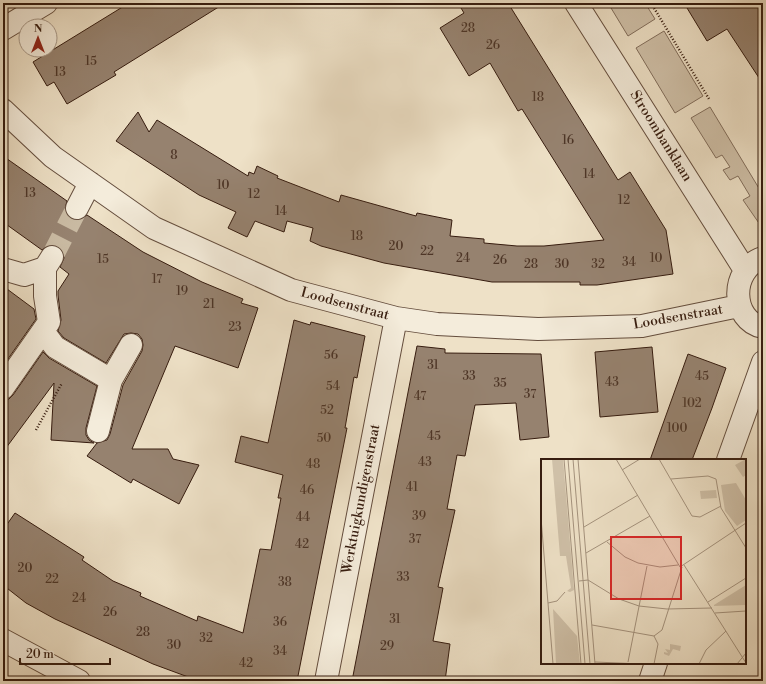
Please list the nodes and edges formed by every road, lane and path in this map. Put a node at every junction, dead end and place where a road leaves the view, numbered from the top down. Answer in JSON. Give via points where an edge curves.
{"nodes":[{"id":1,"x":46,"y":3,"type":"edge"},
{"id":2,"x":576,"y":3,"type":"edge"},
{"id":3,"x":651,"y":3,"type":"edge"},
{"id":4,"x":3,"y":29,"type":"edge"},
{"id":5,"x":709,"y":99,"type":"dead end"},
{"id":6,"x":3,"y":110,"type":"edge"},
{"id":7,"x":90,"y":183,"type":"junction"},
{"id":8,"x":78,"y":208,"type":"tunnel mouth"},
{"id":9,"x":763,"y":258,"type":"edge"},
{"id":10,"x":3,"y":269,"type":"edge"},
{"id":11,"x":745,"y":270,"type":"junction"},
{"id":12,"x":740,"y":306,"type":"junction"},
{"id":13,"x":396,"y":318,"type":"junction"},
{"id":14,"x":763,"y":327,"type":"edge"},
{"id":15,"x":43,"y":330,"type":"junction"},
{"id":16,"x":130,"y":345,"type":"dead end"},
{"id":17,"x":75,"y":360,"type":"junction"},
{"id":18,"x":763,"y":362,"type":"edge"},
{"id":19,"x":111,"y":380,"type":"junction"},
{"id":20,"x":3,"y":388,"type":"edge"},
{"id":21,"x":36,"y":430,"type":"dead end"},
{"id":22,"x":98,"y":431,"type":"dead end"},
{"id":23,"x":728,"y":459,"type":"edge"},
{"id":24,"x":3,"y":640,"type":"edge"},
{"id":25,"x":656,"y":664,"type":"edge"},
{"id":26,"x":79,"y":681,"type":"edge"},
{"id":27,"x":326,"y":681,"type":"edge"},
{"id":28,"x":650,"y":681,"type":"edge"}],
"edges":[{"from":1,"to":4,"type":"street"},
{"from":2,"to":11,"type":"street","name":"Stroombanklaan"},
{"from":3,"to":5,"type":"path"},
{"from":6,"to":7,"type":"street","name":"Loodsenstraat","via":[[53,157]]},
{"from":7,"to":8,"type":"street"},
{"from":7,"to":13,"type":"street","name":"Loodsenstraat","via":[[154,228],[291,290]]},
{"from":9,"to":11,"type":"street","via":[[756,260]]},
{"from":10,"to":15,"type":"street","via":[[24,274],[48,262],[45,296],[49,322]]},
{"from":11,"to":12,"type":"street","via":[[737,287]]},
{"from":12,"to":13,"type":"street","name":"Loodsenstraat","via":[[634,326],[538,328],[437,324]]},
{"from":12,"to":14,"type":"street","via":[[748,318]]},
{"from":13,"to":27,"type":"street","name":"Werktuigkundigenstraat"},
{"from":15,"to":17,"type":"street","via":[[54,347]]},
{"from":15,"to":20,"type":"street"},
{"from":16,"to":19,"type":"street"},
{"from":17,"to":19,"type":"street"},
{"from":17,"to":21,"type":"path"},
{"from":18,"to":23,"type":"street"},
{"from":19,"to":22,"type":"street"},
{"from":24,"to":26,"type":"street"},
{"from":25,"to":28,"type":"street"}]}
